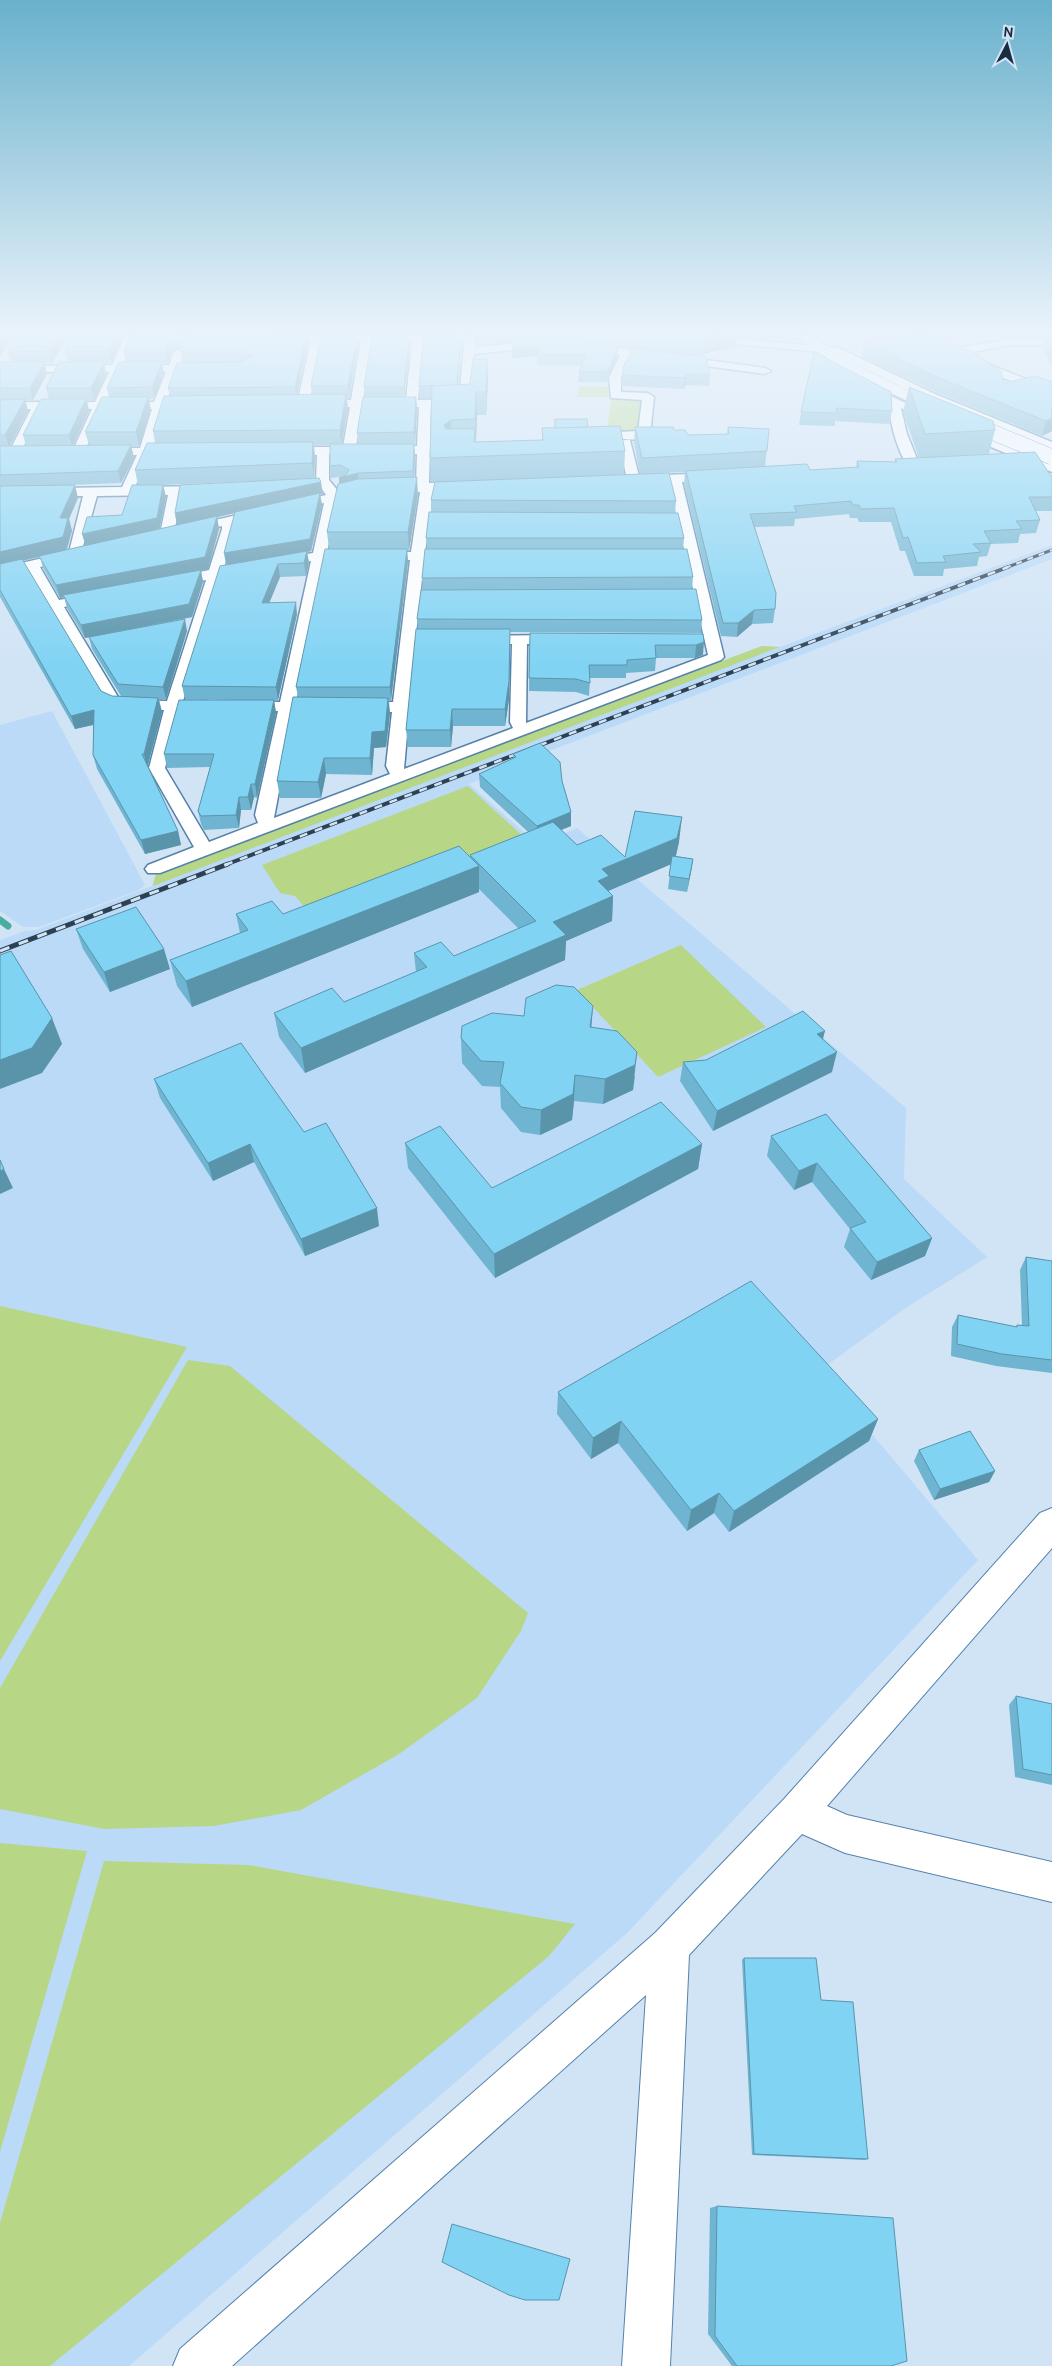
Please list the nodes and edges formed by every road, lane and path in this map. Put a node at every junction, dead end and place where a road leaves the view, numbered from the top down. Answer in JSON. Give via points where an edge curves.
{"nodes":[{"id":1,"x":18,"y":446,"type":"edge"},
{"id":2,"x":76,"y":446,"type":"edge"},
{"id":3,"x":145,"y":446,"type":"edge"},
{"id":4,"x":351,"y":446,"type":"edge"},
{"id":5,"x":422,"y":446,"type":"edge"},
{"id":6,"x":627,"y":446,"type":"edge"},
{"id":7,"x":907,"y":446,"type":"edge"},
{"id":8,"x":1002,"y":446,"type":"edge"},
{"id":9,"x":1028,"y":446,"type":"edge"},
{"id":10,"x":323,"y":450,"type":"junction"},
{"id":11,"x":350,"y":450,"type":"junction"},
{"id":12,"x":422,"y":450,"type":"junction"},
{"id":13,"x":182,"y":451,"type":"edge"},
{"id":14,"x":267,"y":451,"type":"edge"},
{"id":15,"x":0,"y":452,"type":"edge"},
{"id":16,"x":15,"y":452,"type":"junction"},
{"id":17,"x":33,"y":452,"type":"edge"},
{"id":18,"x":143,"y":452,"type":"junction"},
{"id":19,"x":1052,"y":456,"type":"edge"},
{"id":20,"x":1033,"y":459,"type":"junction"},
{"id":21,"x":1005,"y":461,"type":"edge"},
{"id":22,"x":914,"y":466,"type":"edge"},
{"id":23,"x":1052,"y":468,"type":"edge"},
{"id":24,"x":731,"y":476,"type":"edge"},
{"id":25,"x":675,"y":479,"type":"junction"},
{"id":26,"x":615,"y":481,"type":"edge"},
{"id":27,"x":633,"y":481,"type":"junction"},
{"id":28,"x":424,"y":485,"type":"junction"},
{"id":29,"x":476,"y":486,"type":"edge"},
{"id":30,"x":225,"y":489,"type":"edge"},
{"id":31,"x":324,"y":489,"type":"junction"},
{"id":32,"x":175,"y":491,"type":"junction"},
{"id":33,"x":91,"y":492,"type":"junction"},
{"id":34,"x":126,"y":492,"type":"junction"},
{"id":35,"x":3,"y":493,"type":"edge"},
{"id":36,"x":0,"y":511,"type":"edge"},
{"id":37,"x":229,"y":521,"type":"junction"},
{"id":38,"x":94,"y":550,"type":"edge"},
{"id":39,"x":75,"y":554,"type":"junction"},
{"id":40,"x":319,"y":556,"type":"junction"},
{"id":41,"x":418,"y":556,"type":"junction"},
{"id":42,"x":467,"y":556,"type":"edge"},
{"id":43,"x":673,"y":556,"type":"edge"},
{"id":44,"x":693,"y":556,"type":"junction"},
{"id":45,"x":31,"y":564,"type":"junction"},
{"id":46,"x":0,"y":572,"type":"edge"},
{"id":47,"x":215,"y":574,"type":"junction"},
{"id":48,"x":158,"y":585,"type":"edge"},
{"id":49,"x":111,"y":594,"type":"edge"},
{"id":50,"x":682,"y":596,"type":"edge"},
{"id":51,"x":702,"y":596,"type":"junction"},
{"id":52,"x":413,"y":597,"type":"junction"},
{"id":53,"x":433,"y":597,"type":"edge"},
{"id":54,"x":54,"y":605,"type":"junction"},
{"id":55,"x":198,"y":624,"type":"junction"},
{"id":56,"x":180,"y":627,"type":"edge"},
{"id":57,"x":408,"y":639,"type":"junction"},
{"id":58,"x":520,"y":640,"type":"junction"},
{"id":59,"x":578,"y":640,"type":"edge"},
{"id":60,"x":693,"y":640,"type":"edge"},
{"id":61,"x":712,"y":640,"type":"junction"},
{"id":62,"x":97,"y":642,"type":"edge"},
{"id":63,"x":78,"y":645,"type":"junction"},
{"id":64,"x":173,"y":706,"type":"junction"},
{"id":65,"x":287,"y":706,"type":"junction"},
{"id":66,"x":400,"y":707,"type":"junction"},
{"id":67,"x":522,"y":731,"type":"junction"},
{"id":68,"x":399,"y":776,"type":"junction"},
{"id":69,"x":268,"y":826,"type":"junction"},
{"id":70,"x":204,"y":849,"type":"junction"},
{"id":71,"x":154,"y":869,"type":"dead end"},
{"id":72,"x":1051,"y":1526,"type":"edge"},
{"id":73,"x":797,"y":1812,"type":"junction"},
{"id":74,"x":1052,"y":1882,"type":"edge"},
{"id":75,"x":669,"y":1947,"type":"junction"},
{"id":76,"x":197,"y":2366,"type":"edge"},
{"id":77,"x":646,"y":2366,"type":"edge"}],
"edges":[{"from":1,"to":16,"type":"street"},
{"from":2,"to":18,"type":"street","via":[[73,452]]},
{"from":3,"to":18,"type":"street"},
{"from":4,"to":11,"type":"street"},
{"from":5,"to":12,"type":"street"},
{"from":6,"to":27,"type":"street"},
{"from":7,"to":22,"type":"street"},
{"from":8,"to":20,"type":"street"},
{"from":9,"to":19,"type":"street","bridge":true},
{"from":10,"to":11,"type":"street"},
{"from":10,"to":14,"type":"street"},
{"from":10,"to":31,"type":"street"},
{"from":11,"to":12,"type":"street"},
{"from":12,"to":28,"type":"street"},
{"from":13,"to":18,"type":"street"},
{"from":15,"to":16,"type":"street"},
{"from":16,"to":17,"type":"street"},
{"from":18,"to":34,"type":"street"},
{"from":19,"to":20,"type":"street"},
{"from":20,"to":21,"type":"street"},
{"from":20,"to":23,"type":"street"},
{"from":24,"to":25,"type":"street"},
{"from":25,"to":27,"type":"street"},
{"from":25,"to":44,"type":"street","via":[[679,519]]},
{"from":26,"to":27,"type":"street"},
{"from":28,"to":29,"type":"street"},
{"from":28,"to":31,"type":"street","via":[[367,490]]},
{"from":28,"to":41,"type":"street","via":[[427,518]]},
{"from":30,"to":32,"type":"street"},
{"from":31,"to":37,"type":"street"},
{"from":31,"to":40,"type":"street"},
{"from":32,"to":34,"type":"street"},
{"from":32,"to":37,"type":"street","via":[[162,535]]},
{"from":33,"to":34,"type":"street"},
{"from":33,"to":35,"type":"street"},
{"from":33,"to":39,"type":"street"},
{"from":35,"to":36,"type":"street"},
{"from":37,"to":47,"type":"street"},
{"from":38,"to":39,"type":"street"},
{"from":39,"to":45,"type":"street"},
{"from":40,"to":41,"type":"street"},
{"from":40,"to":47,"type":"street"},
{"from":40,"to":65,"type":"street"},
{"from":41,"to":42,"type":"street"},
{"from":41,"to":52,"type":"street"},
{"from":43,"to":44,"type":"street"},
{"from":44,"to":51,"type":"street"},
{"from":45,"to":46,"type":"street"},
{"from":45,"to":54,"type":"street"},
{"from":47,"to":48,"type":"street"},
{"from":47,"to":55,"type":"street"},
{"from":49,"to":54,"type":"street"},
{"from":50,"to":51,"type":"street"},
{"from":51,"to":61,"type":"street"},
{"from":52,"to":53,"type":"street"},
{"from":52,"to":57,"type":"street"},
{"from":54,"to":63,"type":"street"},
{"from":55,"to":56,"type":"street"},
{"from":55,"to":64,"type":"street"},
{"from":57,"to":58,"type":"street"},
{"from":57,"to":66,"type":"street"},
{"from":58,"to":59,"type":"street"},
{"from":58,"to":67,"type":"street","via":[[518,722]]},
{"from":60,"to":61,"type":"street"},
{"from":61,"to":67,"type":"street","via":[[716,657]]},
{"from":62,"to":63,"type":"street"},
{"from":63,"to":64,"type":"street","via":[[112,700],[126,705]]},
{"from":64,"to":65,"type":"street"},
{"from":64,"to":70,"type":"street","via":[[157,768]]},
{"from":65,"to":66,"type":"street"},
{"from":65,"to":69,"type":"street","via":[[264,815]]},
{"from":66,"to":68,"type":"street","via":[[394,766]]},
{"from":67,"to":68,"type":"street"},
{"from":68,"to":69,"type":"street"},
{"from":69,"to":70,"type":"street"},
{"from":70,"to":71,"type":"street"},
{"from":72,"to":73,"type":"street"},
{"from":73,"to":74,"type":"street","via":[[844,1834]]},
{"from":73,"to":75,"type":"street"},
{"from":75,"to":76,"type":"street"},
{"from":75,"to":77,"type":"street"}]}
